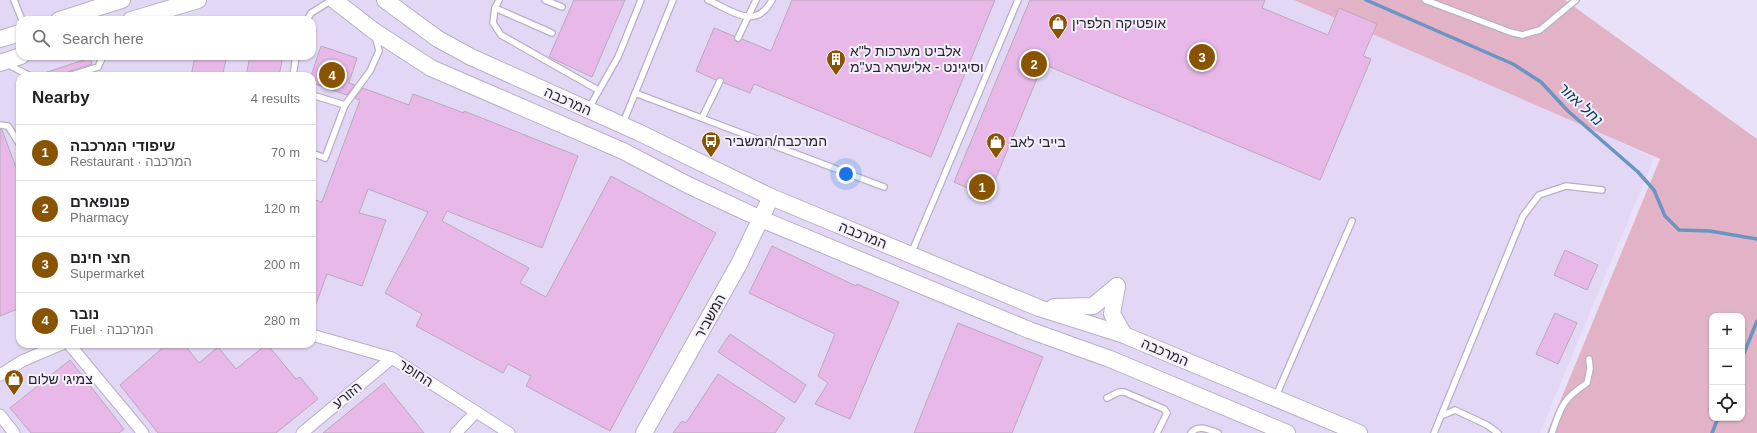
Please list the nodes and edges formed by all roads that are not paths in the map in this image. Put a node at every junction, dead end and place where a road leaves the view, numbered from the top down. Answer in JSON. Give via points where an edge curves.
{"nodes":[{"id":1,"x":14,"y":0,"type":"edge"},
{"id":2,"x":122,"y":0,"type":"edge"},
{"id":3,"x":198,"y":0,"type":"edge"},
{"id":4,"x":333,"y":0,"type":"edge"},
{"id":5,"x":385,"y":0,"type":"edge"},
{"id":6,"x":500,"y":0,"type":"edge"},
{"id":7,"x":545,"y":0,"type":"edge"},
{"id":8,"x":642,"y":0,"type":"edge"},
{"id":9,"x":672,"y":0,"type":"edge"},
{"id":10,"x":708,"y":0,"type":"edge"},
{"id":11,"x":756,"y":0,"type":"edge"},
{"id":12,"x":772,"y":0,"type":"edge"},
{"id":13,"x":1018,"y":0,"type":"edge"},
{"id":14,"x":1425,"y":0,"type":"edge"},
{"id":15,"x":1576,"y":0,"type":"edge"},
{"id":16,"x":562,"y":7,"type":"dead end"},
{"id":17,"x":495,"y":8,"type":"junction"},
{"id":18,"x":20,"y":16,"type":"edge"},
{"id":19,"x":72,"y":16,"type":"edge"},
{"id":20,"x":144,"y":16,"type":"edge"},
{"id":21,"x":310,"y":16,"type":"edge"},
{"id":22,"x":747,"y":18,"type":"junction"},
{"id":23,"x":374,"y":31,"type":"junction"},
{"id":24,"x":552,"y":33,"type":"dead end"},
{"id":25,"x":16,"y":34,"type":"edge"},
{"id":26,"x":738,"y":38,"type":"dead end"},
{"id":27,"x":0,"y":39,"type":"edge"},
{"id":28,"x":16,"y":57,"type":"edge"},
{"id":29,"x":101,"y":60,"type":"edge"},
{"id":30,"x":295,"y":60,"type":"edge"},
{"id":31,"x":2,"y":62,"type":"edge"},
{"id":32,"x":22,"y":72,"type":"edge"},
{"id":33,"x":82,"y":72,"type":"edge"},
{"id":34,"x":294,"y":72,"type":"edge"},
{"id":35,"x":720,"y":81,"type":"dead end"},
{"id":36,"x":598,"y":90,"type":"junction"},
{"id":37,"x":635,"y":93,"type":"junction"},
{"id":38,"x":316,"y":96,"type":"edge"},
{"id":39,"x":345,"y":105,"type":"junction"},
{"id":40,"x":588,"y":110,"type":"junction"},
{"id":41,"x":702,"y":118,"type":"junction"},
{"id":42,"x":0,"y":125,"type":"edge"},
{"id":43,"x":622,"y":125,"type":"junction"},
{"id":44,"x":16,"y":139,"type":"edge"},
{"id":45,"x":316,"y":155,"type":"edge"},
{"id":46,"x":884,"y":187,"type":"dead end"},
{"id":47,"x":1602,"y":190,"type":"dead end"},
{"id":48,"x":771,"y":197,"type":"junction"},
{"id":49,"x":761,"y":219,"type":"junction"},
{"id":50,"x":1352,"y":221,"type":"dead end"},
{"id":51,"x":911,"y":255,"type":"junction"},
{"id":52,"x":1039,"y":308,"type":"junction"},
{"id":53,"x":1124,"y":335,"type":"junction"},
{"id":54,"x":316,"y":337,"type":"edge"},
{"id":55,"x":53,"y":348,"type":"edge"},
{"id":56,"x":72,"y":348,"type":"edge"},
{"id":57,"x":392,"y":358,"type":"junction"},
{"id":58,"x":1589,"y":359,"type":"dead end"},
{"id":59,"x":0,"y":375,"type":"edge"},
{"id":60,"x":1107,"y":398,"type":"dead end"},
{"id":61,"x":1275,"y":398,"type":"junction"},
{"id":62,"x":476,"y":412,"type":"junction"},
{"id":63,"x":0,"y":415,"type":"edge"},
{"id":64,"x":1441,"y":416,"type":"junction"},
{"id":65,"x":14,"y":433,"type":"edge"},
{"id":66,"x":143,"y":433,"type":"edge"},
{"id":67,"x":302,"y":433,"type":"edge"},
{"id":68,"x":456,"y":433,"type":"edge"},
{"id":69,"x":509,"y":433,"type":"edge"},
{"id":70,"x":644,"y":433,"type":"edge"},
{"id":71,"x":1157,"y":433,"type":"edge"},
{"id":72,"x":1191,"y":433,"type":"edge"},
{"id":73,"x":1218,"y":433,"type":"edge"},
{"id":74,"x":1287,"y":433,"type":"edge"},
{"id":75,"x":1358,"y":433,"type":"edge"},
{"id":76,"x":1434,"y":433,"type":"edge"},
{"id":77,"x":1498,"y":433,"type":"edge"},
{"id":78,"x":1552,"y":433,"type":"edge"}],
"edges":[{"from":1,"to":18,"type":"lane"},
{"from":2,"to":19,"type":"street"},
{"from":3,"to":20,"type":"street"},
{"from":4,"to":21,"type":"lane"},
{"from":4,"to":23,"type":"street","name":"המרכבה"},
{"from":5,"to":40,"type":"street","name":"המרכבה","via":[[438,39],[471,57]]},
{"from":6,"to":17,"type":"lane"},
{"from":7,"to":16,"type":"lane"},
{"from":8,"to":36,"type":"lane","via":[[609,76]]},
{"from":9,"to":37,"type":"lane"},
{"from":10,"to":22,"type":"lane"},
{"from":11,"to":22,"type":"lane"},
{"from":12,"to":22,"type":"lane","via":[[761,14]]},
{"from":13,"to":51,"type":"lane"},
{"from":14,"to":15,"type":"lane","via":[[1522,35],[1540,30]]},
{"from":17,"to":24,"type":"lane"},
{"from":17,"to":36,"type":"lane","via":[[493,23],[501,35]]},
{"from":22,"to":26,"type":"lane"},
{"from":23,"to":39,"type":"lane","via":[[379,51],[370,71]]},
{"from":23,"to":49,"type":"street","name":"המרכבה","via":[[431,68],[623,151]]},
{"from":25,"to":27,"type":"street"},
{"from":28,"to":31,"type":"street"},
{"from":29,"to":33,"type":"lane","via":[[98,67]]},
{"from":30,"to":34,"type":"lane"},
{"from":31,"to":32,"type":"lane"},
{"from":35,"to":41,"type":"lane"},
{"from":36,"to":40,"type":"lane"},
{"from":37,"to":41,"type":"lane"},
{"from":37,"to":43,"type":"lane"},
{"from":38,"to":39,"type":"lane"},
{"from":39,"to":45,"type":"lane","via":[[325,158]]},
{"from":40,"to":43,"type":"street","name":"המרכבה"},
{"from":41,"to":46,"type":"lane"},
{"from":42,"to":44,"type":"lane","via":[[8,126]]},
{"from":43,"to":48,"type":"street","name":"המרכבה"},
{"from":47,"to":64,"type":"lane","via":[[1566,186],[1539,195],[1523,216]]},
{"from":48,"to":49,"type":"street","name":"המשביר"},
{"from":48,"to":51,"type":"street","name":"המרכבה"},
{"from":49,"to":70,"type":"street","name":"המשביר","via":[[740,264]]},
{"from":49,"to":74,"type":"street","name":"המרכבה"},
{"from":50,"to":61,"type":"lane"},
{"from":51,"to":52,"type":"street","name":"המרכבה"},
{"from":52,"to":53,"type":"street","name":"המרכבה"},
{"from":52,"to":53,"type":"street","via":[[1093,306],[1117,286],[1112,314]]},
{"from":53,"to":61,"type":"street","name":"המרכבה"},
{"from":54,"to":57,"type":"street","name":"החופר"},
{"from":55,"to":59,"type":"street","via":[[22,361]]},
{"from":56,"to":66,"type":"street"},
{"from":57,"to":62,"type":"street","name":"החופר"},
{"from":57,"to":67,"type":"street","name":"הזורע"},
{"from":58,"to":78,"type":"lane","via":[[1587,384],[1570,395],[1560,409]]},
{"from":60,"to":71,"type":"lane","via":[[1124,392],[1164,409],[1167,413],[1166,418]]},
{"from":61,"to":75,"type":"street","name":"המרכבה"},
{"from":62,"to":68,"type":"street"},
{"from":62,"to":69,"type":"street","name":"החופר"},
{"from":63,"to":65,"type":"street"},
{"from":64,"to":76,"type":"lane"},
{"from":64,"to":77,"type":"lane","via":[[1455,410]]},
{"from":72,"to":73,"type":"lane","via":[[1200,428]]}]}
